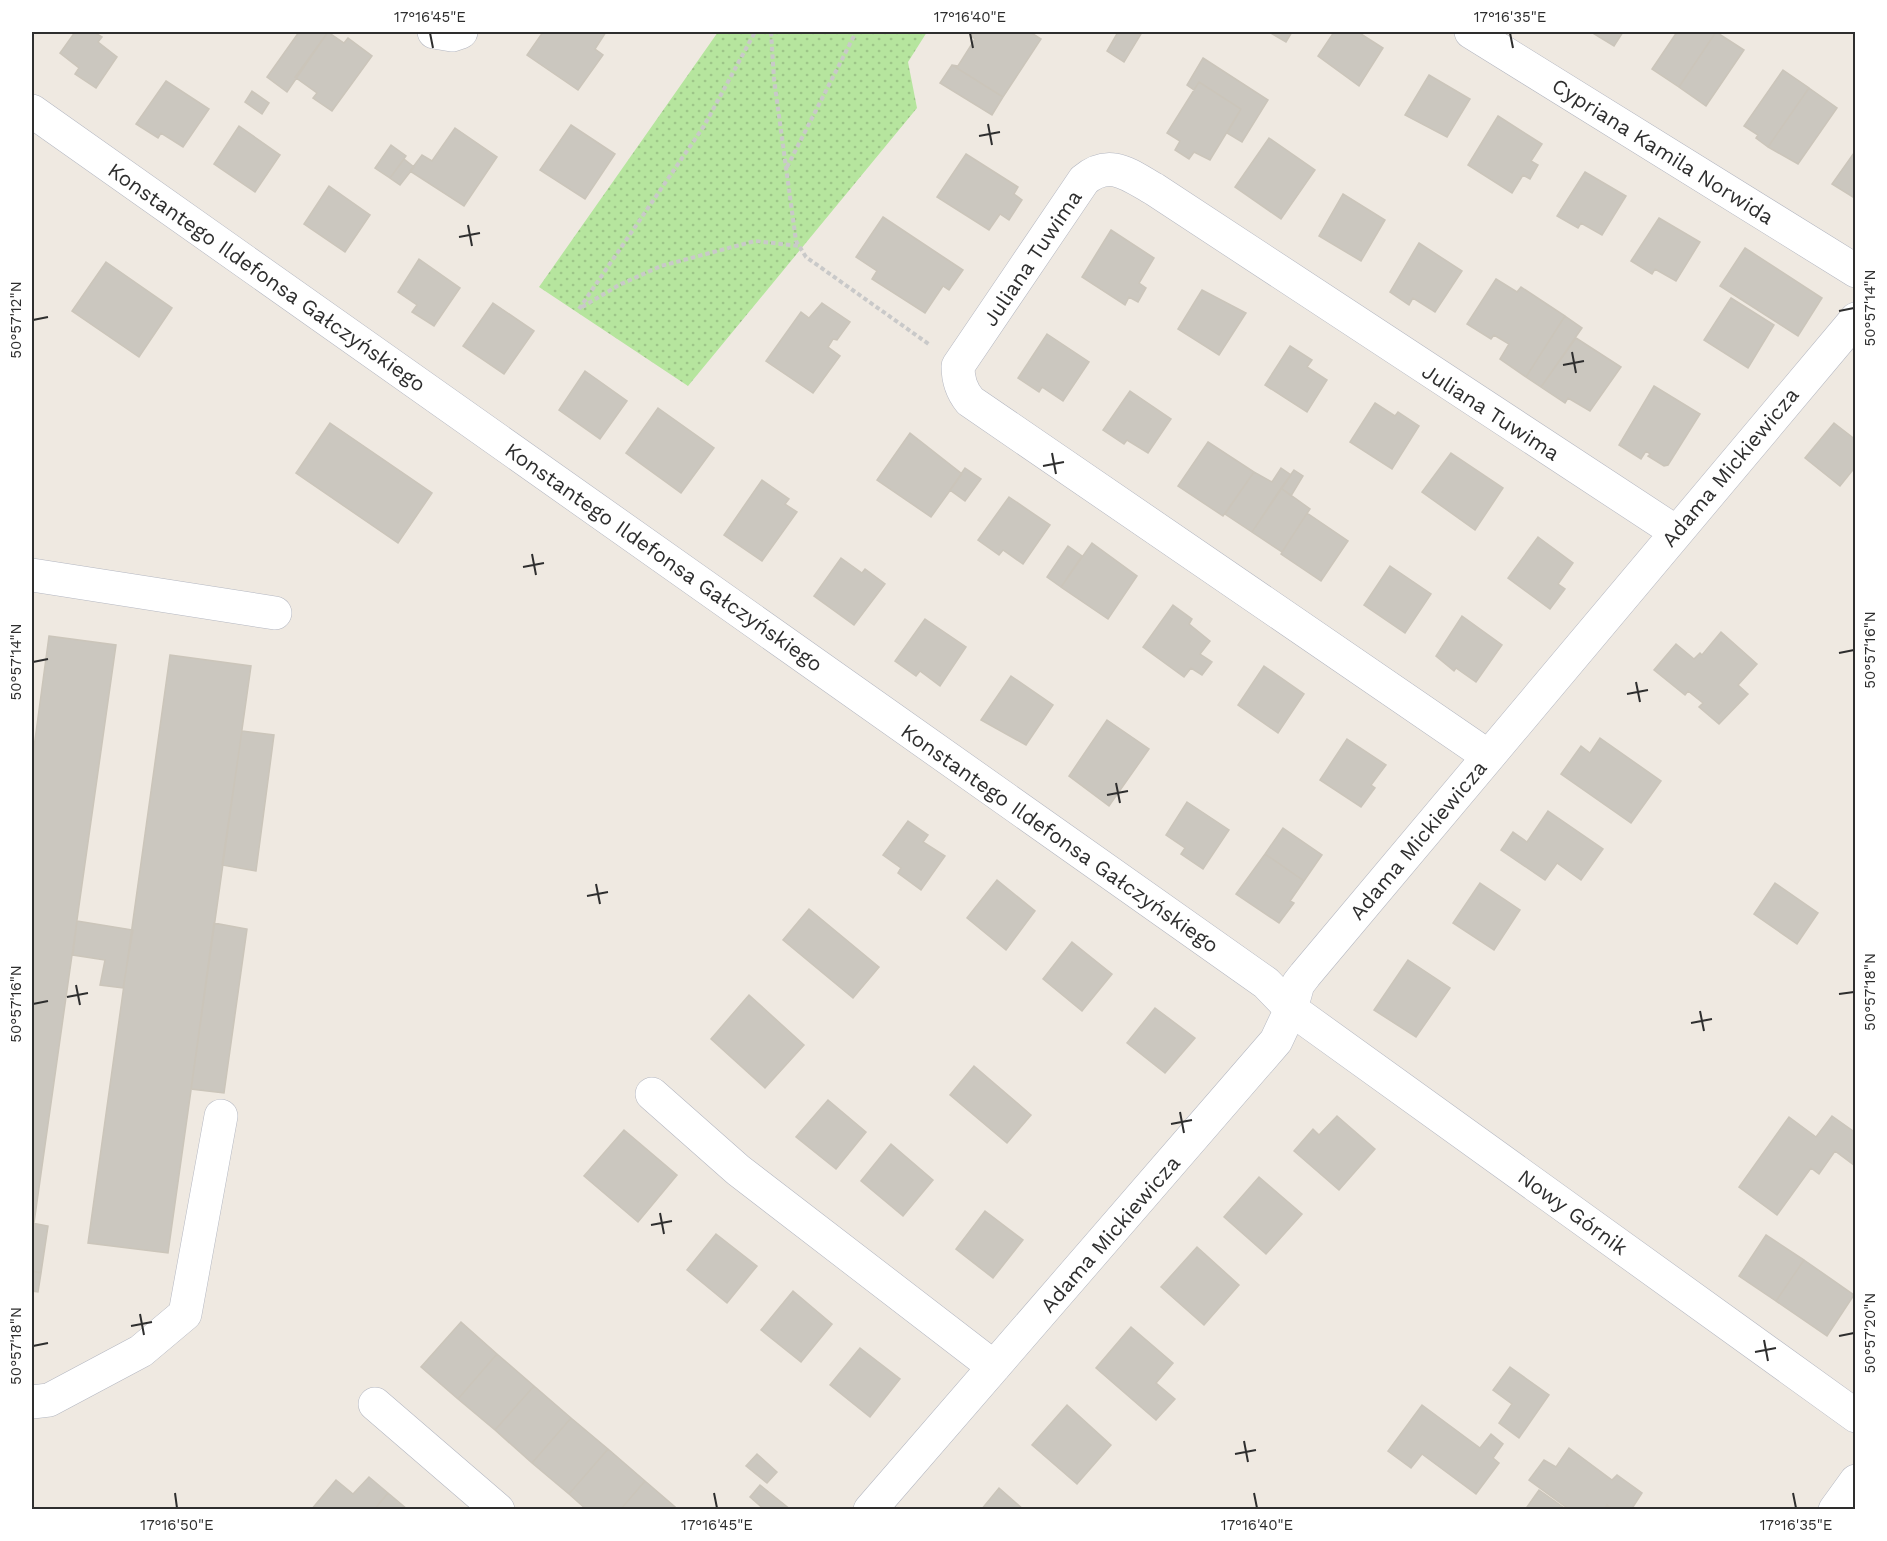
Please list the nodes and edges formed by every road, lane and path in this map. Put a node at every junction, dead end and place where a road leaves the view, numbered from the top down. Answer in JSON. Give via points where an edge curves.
{"nodes":[{"id":1,"x":434,"y":32,"type":"edge"},
{"id":2,"x":461,"y":32,"type":"edge"},
{"id":3,"x":755,"y":32,"type":"edge"},
{"id":4,"x":771,"y":32,"type":"edge"},
{"id":5,"x":856,"y":32,"type":"edge"},
{"id":6,"x":1471,"y":32,"type":"edge"},
{"id":7,"x":32,"y":111,"type":"edge"},
{"id":8,"x":787,"y":167,"type":"junction"},
{"id":9,"x":799,"y":246,"type":"junction"},
{"id":10,"x":1856,"y":271,"type":"edge"},
{"id":11,"x":1856,"y":319,"type":"edge"},
{"id":12,"x":932,"y":346,"type":"dead end"},
{"id":13,"x":1676,"y":532,"type":"junction"},
{"id":14,"x":32,"y":575,"type":"edge"},
{"id":15,"x":275,"y":613,"type":"dead end"},
{"id":16,"x":1488,"y":756,"type":"junction"},
{"id":17,"x":1291,"y":1009,"type":"junction"},
{"id":18,"x":652,"y":1094,"type":"dead end"},
{"id":19,"x":221,"y":1116,"type":"dead end"},
{"id":20,"x":994,"y":1367,"type":"junction"},
{"id":21,"x":32,"y":1402,"type":"edge"},
{"id":22,"x":375,"y":1404,"type":"dead end"},
{"id":23,"x":1856,"y":1416,"type":"edge"},
{"id":24,"x":1856,"y":1481,"type":"edge"},
{"id":25,"x":498,"y":1509,"type":"edge"},
{"id":26,"x":870,"y":1509,"type":"edge"},
{"id":27,"x":1835,"y":1509,"type":"edge"}],
"edges":[{"from":1,"to":2,"type":"street"},
{"from":3,"to":9,"type":"path","via":[[704,126],[579,309],[661,266],[755,241]]},
{"from":4,"to":8,"type":"path"},
{"from":5,"to":8,"type":"path"},
{"from":6,"to":10,"type":"street","name":"Cypriana Kamila Norwida"},
{"from":7,"to":17,"type":"street","name":"Konstantego Ildefonsa Gałczyńskiego","via":[[1266,983]]},
{"from":8,"to":9,"type":"path"},
{"from":9,"to":12,"type":"path","via":[[806,257]]},
{"from":11,"to":13,"type":"street","name":"Adama Mickiewicza"},
{"from":13,"to":16,"type":"street","name":"Adama Mickiewicza"},
{"from":13,"to":16,"type":"street","name":"Juliana Tuwima","via":[[1154,189],[1115,168],[1093,172],[1084,180],[958,366],[960,384],[969,401]]},
{"from":14,"to":15,"type":"street"},
{"from":16,"to":17,"type":"street","name":"Adama Mickiewicza","via":[[1298,984]]},
{"from":17,"to":20,"type":"street","name":"Adama Mickiewicza","via":[[1269,1049]]},
{"from":17,"to":23,"type":"street","name":"Nowy Górnik"},
{"from":18,"to":20,"type":"street","via":[[738,1170]]},
{"from":19,"to":21,"type":"street","via":[[185,1314],[141,1351],[49,1400]]},
{"from":20,"to":26,"type":"street","name":"Adama Mickiewicza"},
{"from":22,"to":25,"type":"street"},
{"from":24,"to":27,"type":"street"}]}
